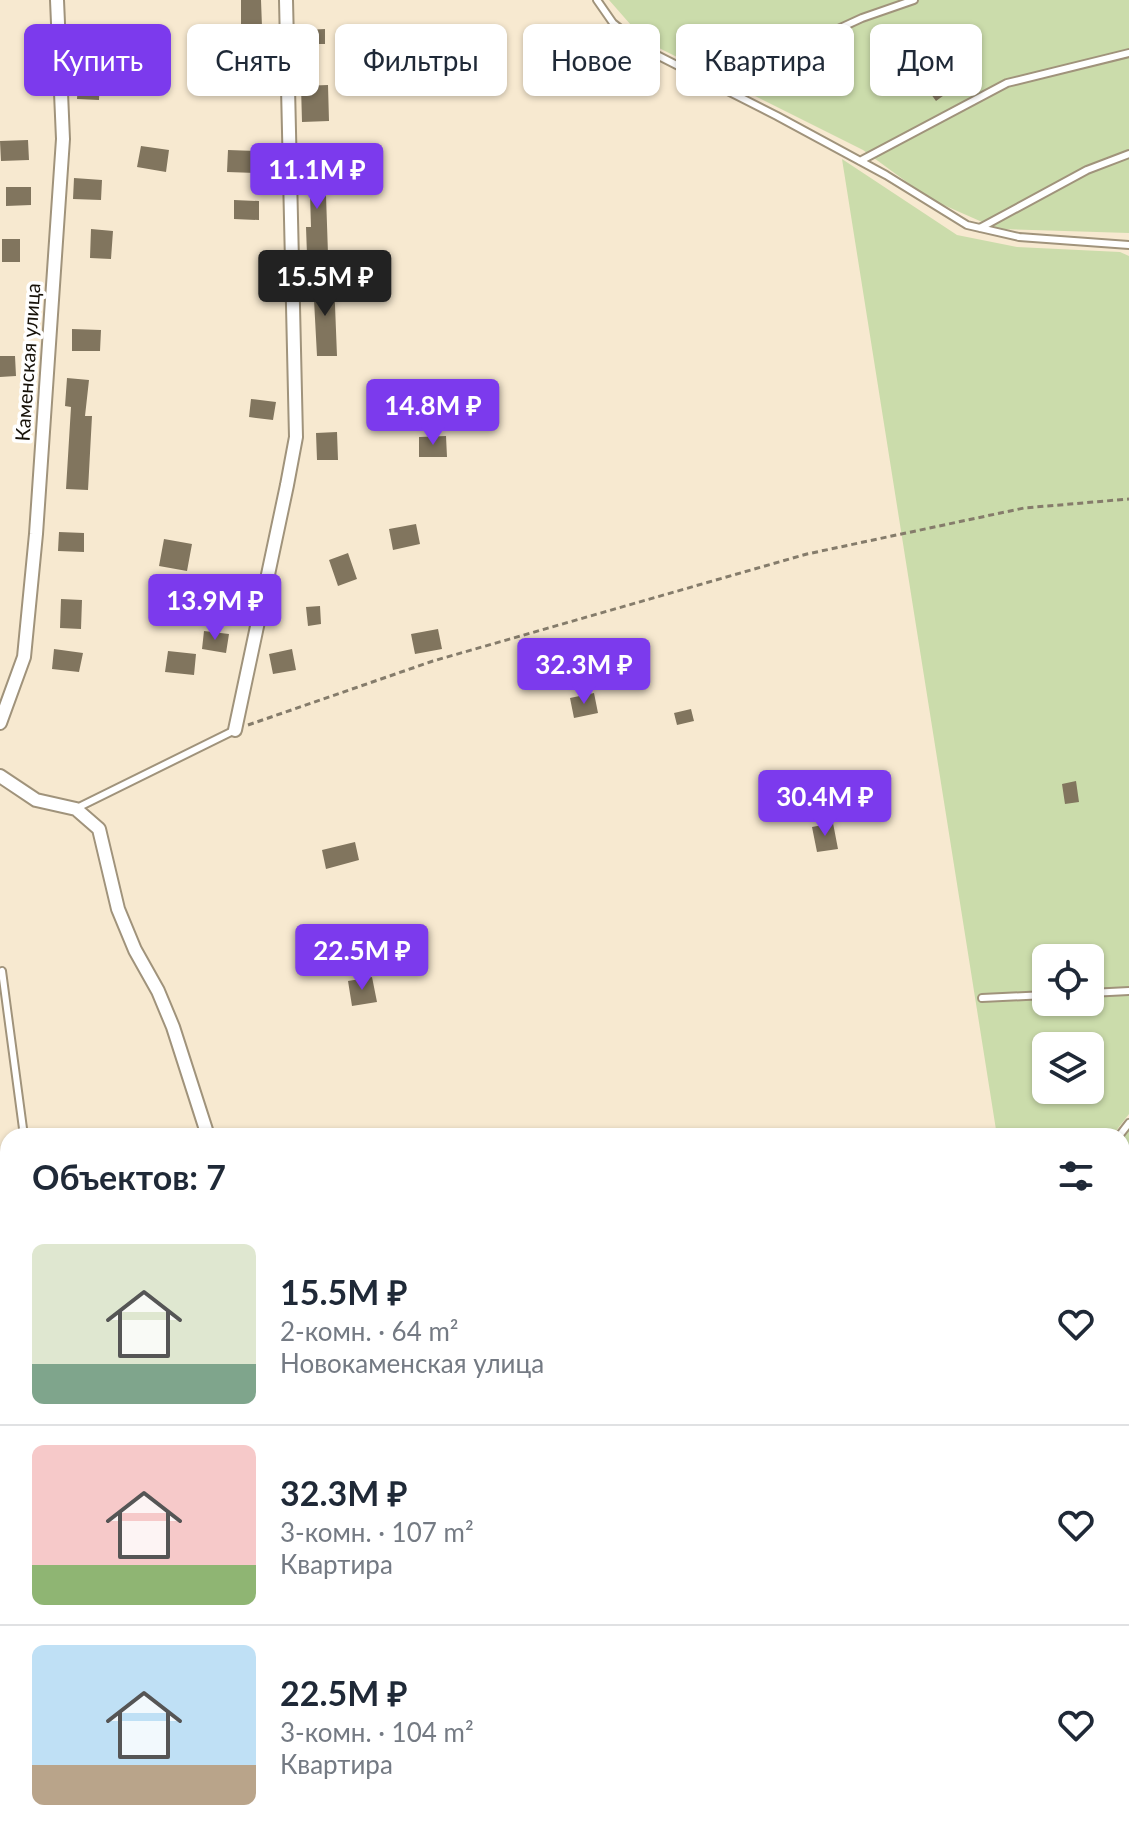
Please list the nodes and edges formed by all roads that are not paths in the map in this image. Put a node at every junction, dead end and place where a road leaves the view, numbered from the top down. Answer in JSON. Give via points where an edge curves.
{"nodes":[{"id":1,"x":57,"y":0,"type":"edge"},
{"id":2,"x":286,"y":0,"type":"edge"},
{"id":3,"x":597,"y":0,"type":"edge"},
{"id":4,"x":914,"y":0,"type":"edge"},
{"id":5,"x":849,"y":24,"type":"edge"},
{"id":6,"x":1129,"y":53,"type":"edge"},
{"id":7,"x":676,"y":65,"type":"edge"},
{"id":8,"x":737,"y":96,"type":"edge"},
{"id":9,"x":1129,"y":154,"type":"edge"},
{"id":10,"x":860,"y":161,"type":"junction"},
{"id":11,"x":980,"y":228,"type":"junction"},
{"id":12,"x":1129,"y":245,"type":"edge"},
{"id":13,"x":0,"y":723,"type":"edge"},
{"id":14,"x":235,"y":730,"type":"joint"},
{"id":15,"x":0,"y":776,"type":"edge"},
{"id":16,"x":76,"y":809,"type":"junction"},
{"id":17,"x":0,"y":960,"type":"edge"},
{"id":18,"x":1,"y":971,"type":"edge"},
{"id":19,"x":1129,"y":991,"type":"edge"},
{"id":20,"x":1104,"y":992,"type":"edge"},
{"id":21,"x":1032,"y":996,"type":"edge"},
{"id":22,"x":982,"y":998,"type":"dead end"},
{"id":23,"x":23,"y":1128,"type":"edge"},
{"id":24,"x":205,"y":1128,"type":"edge"}],
"edges":[{"from":1,"to":13,"type":"street","name":"Каменская улица","via":[[63,139],[36,534],[24,657]]},
{"from":2,"to":14,"type":"street","via":[[296,437]]},
{"from":3,"to":7,"type":"lane","via":[[613,23]]},
{"from":4,"to":5,"type":"lane"},
{"from":6,"to":10,"type":"lane","via":[[1007,83]]},
{"from":8,"to":10,"type":"lane"},
{"from":9,"to":11,"type":"lane","via":[[1087,170]]},
{"from":10,"to":11,"type":"lane"},
{"from":11,"to":12,"type":"lane","via":[[1019,237]]},
{"from":14,"to":16,"type":"lane"},
{"from":15,"to":16,"type":"street","via":[[36,800]]},
{"from":16,"to":24,"type":"street","via":[[99,829],[118,909],[173,1027]]},
{"from":17,"to":18,"type":"lane"},
{"from":18,"to":23,"type":"lane"},
{"from":19,"to":20,"type":"lane"},
{"from":21,"to":22,"type":"lane"}]}
